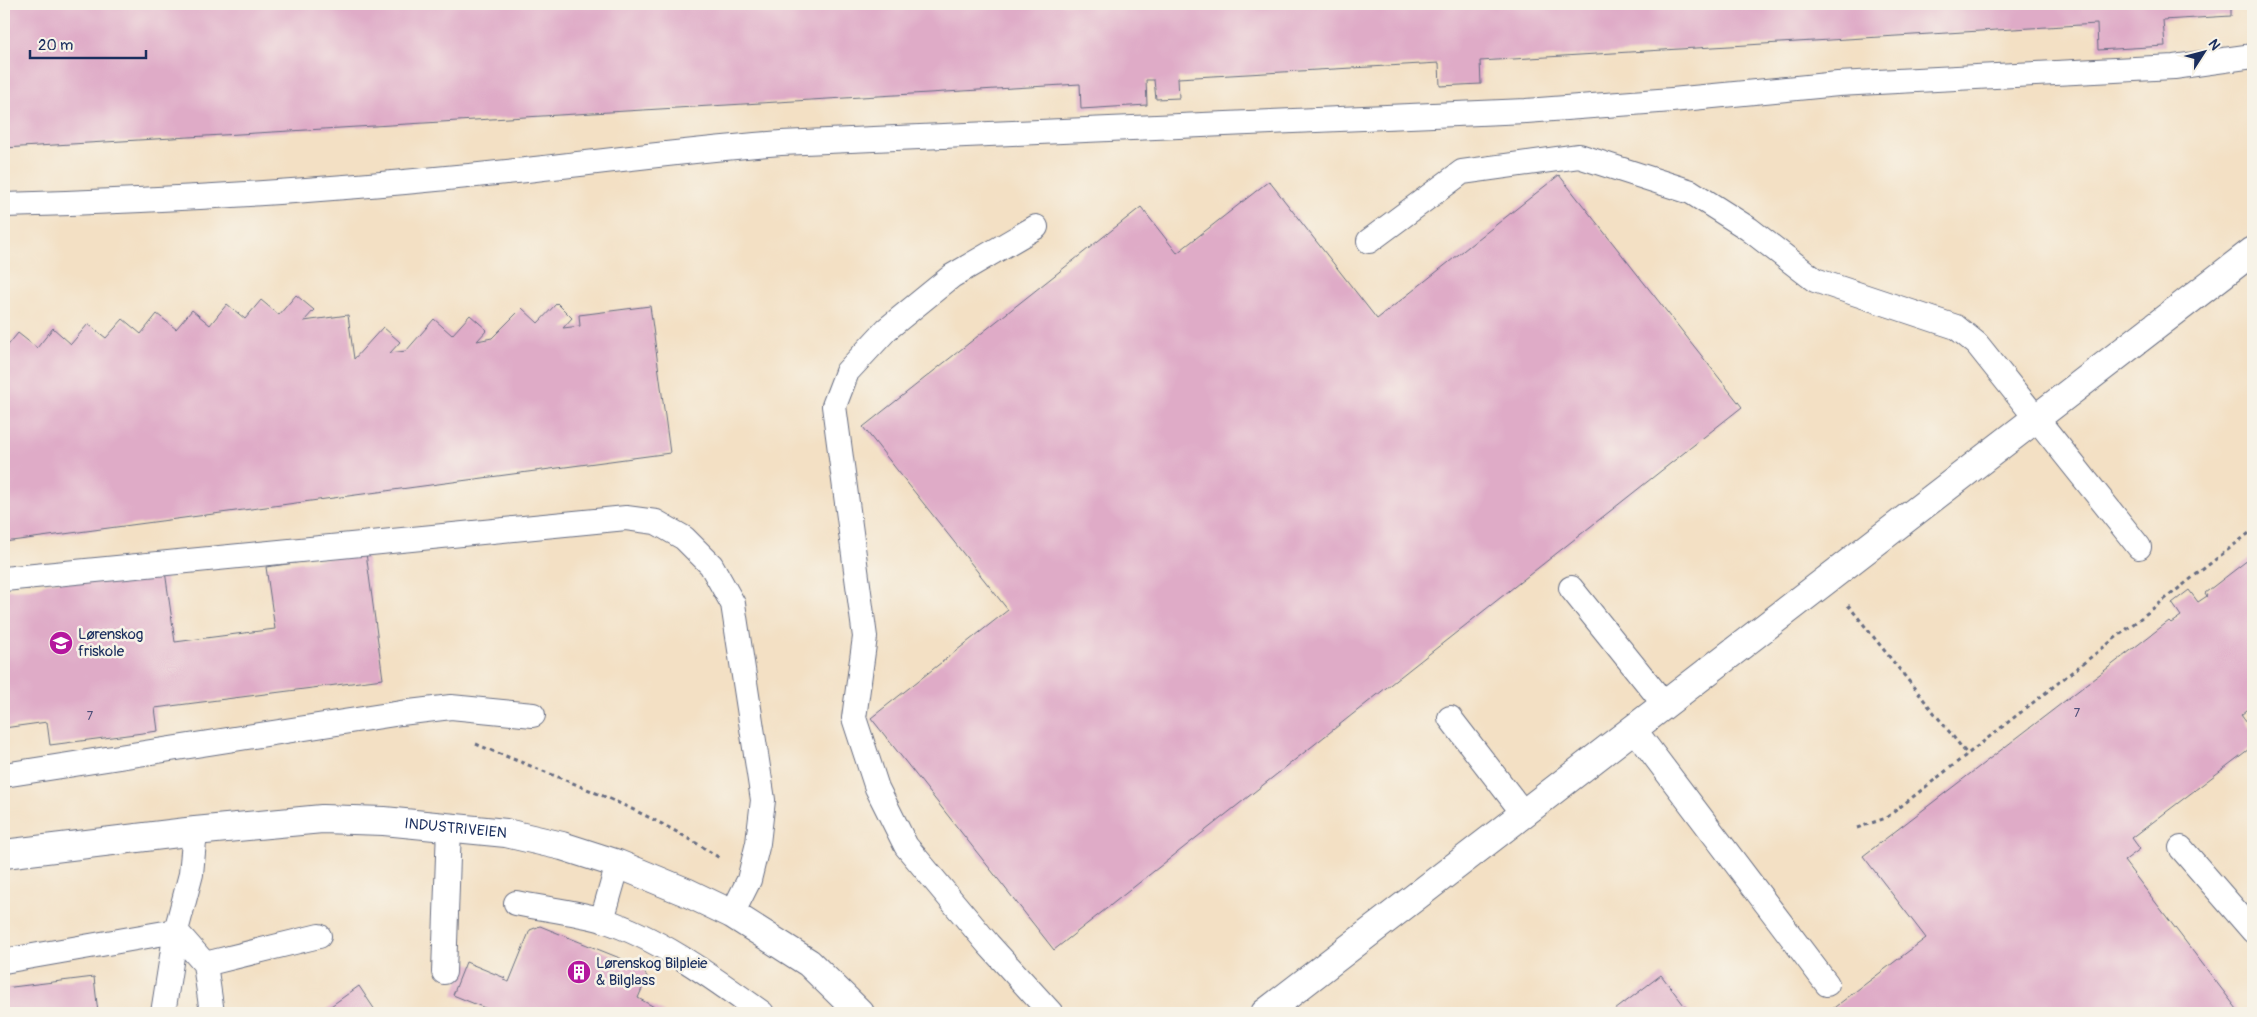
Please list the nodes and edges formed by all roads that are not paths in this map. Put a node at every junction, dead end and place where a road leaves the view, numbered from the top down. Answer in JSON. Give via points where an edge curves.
{"nodes":[{"id":1,"x":2253,"y":56,"type":"edge"},
{"id":2,"x":4,"y":205,"type":"edge"},
{"id":3,"x":1036,"y":227,"type":"dead end"},
{"id":4,"x":1369,"y":241,"type":"dead end"},
{"id":5,"x":2253,"y":251,"type":"edge"},
{"id":6,"x":2038,"y":418,"type":"junction"},
{"id":7,"x":2139,"y":547,"type":"dead end"},
{"id":8,"x":4,"y":579,"type":"edge"},
{"id":9,"x":1571,"y":588,"type":"dead end"},
{"id":10,"x":1664,"y":705,"type":"junction"},
{"id":11,"x":533,"y":714,"type":"dead end"},
{"id":12,"x":1450,"y":718,"type":"dead end"},
{"id":13,"x":1634,"y":729,"type":"junction"},
{"id":14,"x":4,"y":774,"type":"edge"},
{"id":15,"x":1524,"y":814,"type":"junction"},
{"id":16,"x":449,"y":827,"type":"junction"},
{"id":17,"x":195,"y":831,"type":"junction"},
{"id":18,"x":2181,"y":848,"type":"dead end"},
{"id":19,"x":4,"y":854,"type":"edge"},
{"id":20,"x":618,"y":864,"type":"junction"},
{"id":21,"x":516,"y":903,"type":"dead end"},
{"id":22,"x":732,"y":914,"type":"junction"},
{"id":23,"x":602,"y":920,"type":"junction"},
{"id":24,"x":176,"y":931,"type":"junction"},
{"id":25,"x":2253,"y":931,"type":"edge"},
{"id":26,"x":318,"y":936,"type":"dead end"},
{"id":27,"x":4,"y":961,"type":"edge"},
{"id":28,"x":204,"y":964,"type":"junction"},
{"id":29,"x":444,"y":972,"type":"dead end"},
{"id":30,"x":1827,"y":984,"type":"dead end"},
{"id":31,"x":163,"y":1013,"type":"edge"},
{"id":32,"x":212,"y":1013,"type":"edge"},
{"id":33,"x":762,"y":1013,"type":"edge"},
{"id":34,"x":860,"y":1013,"type":"edge"},
{"id":35,"x":1051,"y":1013,"type":"edge"},
{"id":36,"x":1265,"y":1013,"type":"edge"}],
"edges":[{"from":1,"to":2,"type":"lane","via":[[2174,67],[1838,84],[1526,111],[771,144],[358,186],[125,202]]},
{"from":3,"to":35,"type":"lane","via":[[952,276],[887,329],[847,372],[834,406],[865,637],[854,718],[876,788],[906,846]]},
{"from":4,"to":6,"type":"lane","via":[[1462,172],[1578,156],[1692,192],[1750,229],[1814,280],[1956,327],[1977,344]]},
{"from":5,"to":6,"type":"street"},
{"from":6,"to":7,"type":"lane"},
{"from":6,"to":10,"type":"street"},
{"from":8,"to":22,"type":"lane","via":[[626,518],[656,522],[684,538],[711,565],[733,604],[764,800],[749,880]]},
{"from":9,"to":10,"type":"lane"},
{"from":10,"to":13,"type":"street"},
{"from":11,"to":14,"type":"lane","via":[[452,707]]},
{"from":12,"to":15,"type":"lane"},
{"from":13,"to":15,"type":"street"},
{"from":13,"to":30,"type":"lane"},
{"from":15,"to":36,"type":"street"},
{"from":16,"to":17,"type":"street","name":"INDUSTRIVEIEN","via":[[322,819]]},
{"from":16,"to":20,"type":"street","name":"INDUSTRIVEIEN","via":[[506,833]]},
{"from":16,"to":29,"type":"lane"},
{"from":17,"to":19,"type":"street","name":"INDUSTRIVEIEN"},
{"from":17,"to":24,"type":"lane","via":[[191,874]]},
{"from":18,"to":25,"type":"lane"},
{"from":20,"to":22,"type":"street","name":"INDUSTRIVEIEN"},
{"from":20,"to":23,"type":"lane"},
{"from":21,"to":23,"type":"lane"},
{"from":22,"to":34,"type":"street","name":"INDUSTRIVEIEN","via":[[809,962]]},
{"from":23,"to":33,"type":"lane","via":[[647,938]]},
{"from":24,"to":27,"type":"lane"},
{"from":24,"to":28,"type":"lane"},
{"from":24,"to":31,"type":"lane"},
{"from":26,"to":28,"type":"lane"},
{"from":28,"to":32,"type":"lane"}]}
